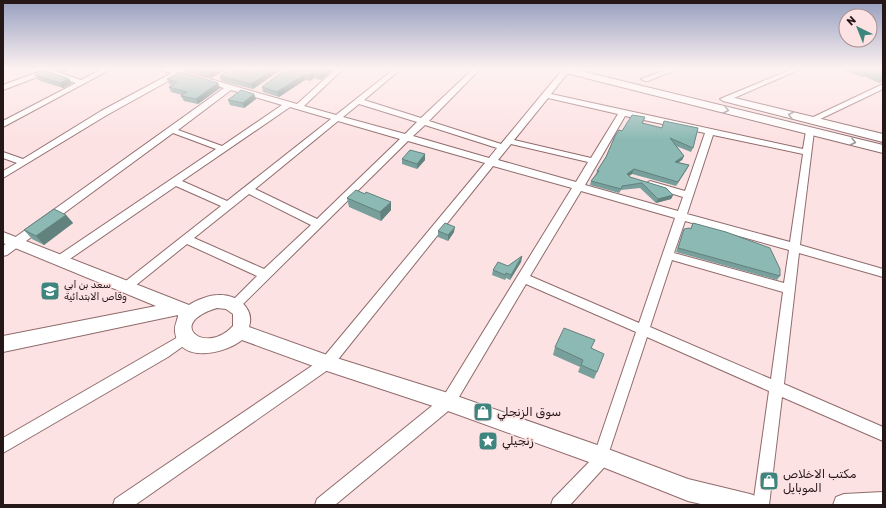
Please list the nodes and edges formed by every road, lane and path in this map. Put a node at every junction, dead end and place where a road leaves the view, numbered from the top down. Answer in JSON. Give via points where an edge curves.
{"nodes":[{"id":1,"x":61,"y":93,"type":"edge"},
{"id":2,"x":142,"y":93,"type":"edge"},
{"id":3,"x":223,"y":93,"type":"edge"},
{"id":4,"x":259,"y":93,"type":"edge"},
{"id":5,"x":310,"y":93,"type":"edge"},
{"id":6,"x":368,"y":93,"type":"edge"},
{"id":7,"x":453,"y":93,"type":"edge"},
{"id":8,"x":668,"y":93,"type":"edge"},
{"id":9,"x":699,"y":93,"type":"edge"},
{"id":10,"x":739,"y":93,"type":"edge"},
{"id":11,"x":871,"y":93,"type":"edge"},
{"id":12,"x":546,"y":95,"type":"joint"},
{"id":13,"x":724,"y":99,"type":"junction"},
{"id":14,"x":358,"y":101,"type":"junction"},
{"id":15,"x":294,"y":105,"type":"junction"},
{"id":16,"x":623,"y":113,"type":"junction"},
{"id":17,"x":337,"y":117,"type":"junction"},
{"id":18,"x":423,"y":122,"type":"junction"},
{"id":19,"x":3,"y":124,"type":"edge"},
{"id":20,"x":810,"y":126,"type":"junction"},
{"id":21,"x":171,"y":130,"type":"junction"},
{"id":22,"x":710,"y":131,"type":"junction"},
{"id":23,"x":407,"y":137,"type":"junction"},
{"id":24,"x":883,"y":138,"type":"edge"},
{"id":25,"x":506,"y":144,"type":"junction"},
{"id":26,"x":223,"y":149,"type":"junction"},
{"id":27,"x":883,"y":149,"type":"edge"},
{"id":28,"x":807,"y":152,"type":"junction"},
{"id":29,"x":3,"y":154,"type":"edge"},
{"id":30,"x":594,"y":161,"type":"junction"},
{"id":31,"x":24,"y":162,"type":"junction"},
{"id":32,"x":492,"y":162,"type":"junction"},
{"id":33,"x":3,"y":175,"type":"edge"},
{"id":34,"x":639,"y":180,"type":"edge"},
{"id":35,"x":175,"y":182,"type":"junction"},
{"id":36,"x":579,"y":186,"type":"junction"},
{"id":37,"x":248,"y":189,"type":"junction"},
{"id":38,"x":688,"y":195,"type":"junction"},
{"id":39,"x":228,"y":205,"type":"junction"},
{"id":40,"x":681,"y":216,"type":"junction"},
{"id":41,"x":318,"y":224,"type":"junction"},
{"id":42,"x":186,"y":239,"type":"junction"},
{"id":43,"x":10,"y":240,"type":"edge"},
{"id":44,"x":794,"y":248,"type":"junction"},
{"id":45,"x":3,"y":252,"type":"edge"},
{"id":46,"x":668,"y":255,"type":"junction"},
{"id":47,"x":60,"y":260,"type":"junction"},
{"id":48,"x":883,"y":273,"type":"edge"},
{"id":49,"x":266,"y":275,"type":"junction"},
{"id":50,"x":523,"y":278,"type":"junction"},
{"id":51,"x":126,"y":287,"type":"junction"},
{"id":52,"x":789,"y":290,"type":"junction"},
{"id":53,"x":235,"y":305,"type":"junction"},
{"id":54,"x":184,"y":310,"type":"junction"},
{"id":55,"x":643,"y":330,"type":"junction"},
{"id":56,"x":239,"y":331,"type":"junction"},
{"id":57,"x":185,"y":338,"type":"junction"},
{"id":58,"x":3,"y":344,"type":"edge"},
{"id":59,"x":328,"y":363,"type":"junction"},
{"id":60,"x":776,"y":388,"type":"junction"},
{"id":61,"x":448,"y":402,"type":"junction"},
{"id":62,"x":883,"y":434,"type":"edge"},
{"id":63,"x":3,"y":446,"type":"edge"},
{"id":64,"x":602,"y":456,"type":"junction"},
{"id":65,"x":883,"y":503,"type":"edge"},
{"id":66,"x":121,"y":505,"type":"edge"},
{"id":67,"x":323,"y":505,"type":"edge"},
{"id":68,"x":559,"y":505,"type":"edge"},
{"id":69,"x":750,"y":505,"type":"edge"},
{"id":70,"x":761,"y":505,"type":"edge"},
{"id":71,"x":844,"y":505,"type":"edge"}],
"edges":[{"from":1,"to":19,"type":"street"},
{"from":2,"to":31,"type":"street"},
{"from":3,"to":21,"type":"street"},
{"from":4,"to":15,"type":"street"},
{"from":5,"to":15,"type":"street"},
{"from":6,"to":14,"type":"street"},
{"from":7,"to":18,"type":"street"},
{"from":8,"to":20,"type":"main road","one_way":true},
{"from":9,"to":13,"type":"main road"},
{"from":10,"to":13,"type":"street"},
{"from":11,"to":20,"type":"street"},
{"from":12,"to":16,"type":"street"},
{"from":12,"to":25,"type":"street"},
{"from":20,"to":13,"type":"main road","one_way":true},
{"from":14,"to":17,"type":"street"},
{"from":14,"to":18,"type":"street"},
{"from":15,"to":17,"type":"street"},
{"from":15,"to":26,"type":"street"},
{"from":16,"to":22,"type":"street"},
{"from":16,"to":30,"type":"street"},
{"from":17,"to":23,"type":"street"},
{"from":17,"to":37,"type":"street"},
{"from":18,"to":23,"type":"street"},
{"from":18,"to":25,"type":"street"},
{"from":20,"to":24,"type":"main road"},
{"from":20,"to":27,"type":"main road","one_way":true},
{"from":20,"to":28,"type":"street"},
{"from":21,"to":26,"type":"street"},
{"from":21,"to":43,"type":"street"},
{"from":22,"to":28,"type":"street"},
{"from":22,"to":38,"type":"street"},
{"from":23,"to":32,"type":"street"},
{"from":23,"to":41,"type":"street"},
{"from":25,"to":30,"type":"street"},
{"from":25,"to":32,"type":"street"},
{"from":26,"to":35,"type":"street"},
{"from":28,"to":44,"type":"street"},
{"from":29,"to":31,"type":"street"},
{"from":30,"to":36,"type":"street"},
{"from":31,"to":33,"type":"street"},
{"from":32,"to":36,"type":"street"},
{"from":32,"to":59,"type":"street"},
{"from":34,"to":38,"type":"street"},
{"from":35,"to":39,"type":"street"},
{"from":35,"to":47,"type":"street"},
{"from":36,"to":40,"type":"street"},
{"from":36,"to":50,"type":"street"},
{"from":37,"to":39,"type":"street"},
{"from":37,"to":41,"type":"street"},
{"from":38,"to":40,"type":"street"},
{"from":39,"to":42,"type":"street"},
{"from":40,"to":44,"type":"street"},
{"from":40,"to":46,"type":"street"},
{"from":41,"to":49,"type":"street"},
{"from":42,"to":49,"type":"street"},
{"from":42,"to":51,"type":"street"},
{"from":43,"to":45,"type":"street"},
{"from":43,"to":47,"type":"main road"},
{"from":44,"to":48,"type":"street"},
{"from":44,"to":52,"type":"street"},
{"from":46,"to":52,"type":"street"},
{"from":46,"to":55,"type":"street"},
{"from":47,"to":51,"type":"main road"},
{"from":49,"to":53,"type":"street"},
{"from":50,"to":55,"type":"street"},
{"from":50,"to":61,"type":"street"},
{"from":51,"to":54,"type":"main road"},
{"from":52,"to":60,"type":"street"},
{"from":53,"to":54,"type":"main road","via":[[227,301],[217,301]]},
{"from":53,"to":56,"type":"main road","via":[[242,316]]},
{"from":54,"to":57,"type":"main road","via":[[182,331]]},
{"from":54,"to":58,"type":"main road"},
{"from":55,"to":60,"type":"street"},
{"from":55,"to":64,"type":"street"},
{"from":56,"to":57,"type":"main road","via":[[226,341],[210,346],[191,344]]},
{"from":56,"to":59,"type":"main road"},
{"from":57,"to":63,"type":"street"},
{"from":59,"to":61,"type":"main road"},
{"from":59,"to":66,"type":"street"},
{"from":60,"to":62,"type":"street"},
{"from":60,"to":70,"type":"street"},
{"from":61,"to":64,"type":"main road"},
{"from":61,"to":67,"type":"street"},
{"from":64,"to":68,"type":"street"},
{"from":64,"to":69,"type":"main road","via":[[688,490]]},
{"from":65,"to":71,"type":"main road"}]}
